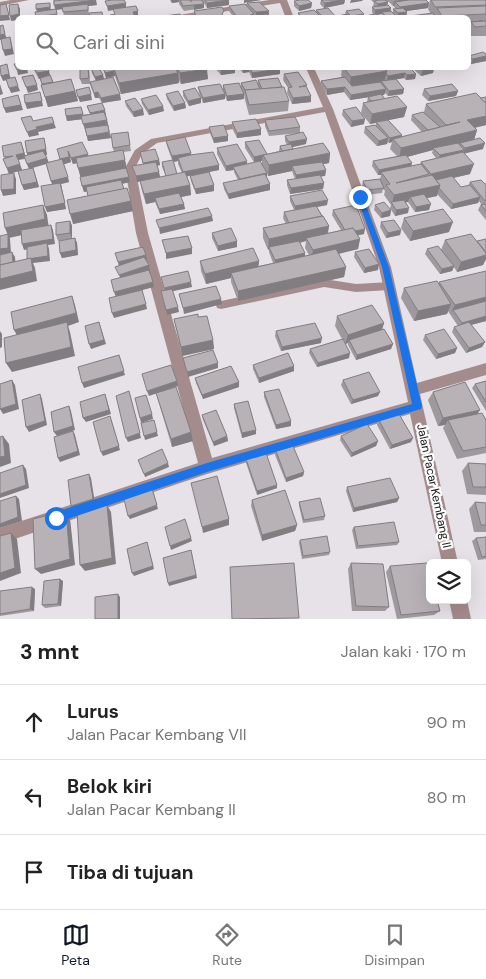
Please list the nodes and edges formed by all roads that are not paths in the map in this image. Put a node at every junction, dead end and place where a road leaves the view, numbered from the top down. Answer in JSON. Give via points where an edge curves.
{"nodes":[{"id":1,"x":25,"y":0,"type":"edge"},
{"id":2,"x":283,"y":0,"type":"edge"},
{"id":3,"x":0,"y":4,"type":"edge"},
{"id":4,"x":184,"y":15,"type":"edge"},
{"id":5,"x":289,"y":15,"type":"edge"},
{"id":6,"x":311,"y":70,"type":"edge"},
{"id":7,"x":328,"y":109,"type":"junction"},
{"id":8,"x":390,"y":286,"type":"junction"},
{"id":9,"x":222,"y":305,"type":"edge"},
{"id":10,"x":486,"y":369,"type":"edge"},
{"id":11,"x":414,"y":390,"type":"junction"},
{"id":12,"x":417,"y":406,"type":"junction"},
{"id":13,"x":207,"y":467,"type":"junction"},
{"id":14,"x":0,"y":536,"type":"edge"},
{"id":15,"x":449,"y":559,"type":"edge"},
{"id":16,"x":459,"y":604,"type":"edge"},
{"id":17,"x":462,"y":619,"type":"edge"}],
"edges":[{"from":1,"to":3,"type":"street"},
{"from":2,"to":4,"type":"street"},
{"from":2,"to":5,"type":"street"},
{"from":6,"to":7,"type":"street","name":"Jalan Pacar Kembang II"},
{"from":7,"to":8,"type":"street","name":"Jalan Pacar Kembang II","via":[[386,267]]},
{"from":7,"to":13,"type":"street","via":[[154,142],[137,152],[130,168],[142,233]]},
{"from":8,"to":9,"type":"lane","via":[[356,288],[324,283]]},
{"from":8,"to":11,"type":"street","name":"Jalan Pacar Kembang II"},
{"from":10,"to":11,"type":"street"},
{"from":11,"to":12,"type":"street","name":"Jalan Pacar Kembang II"},
{"from":12,"to":13,"type":"street"},
{"from":12,"to":15,"type":"street","name":"Jalan Pacar Kembang II"},
{"from":13,"to":14,"type":"street"},
{"from":16,"to":17,"type":"street"}]}
